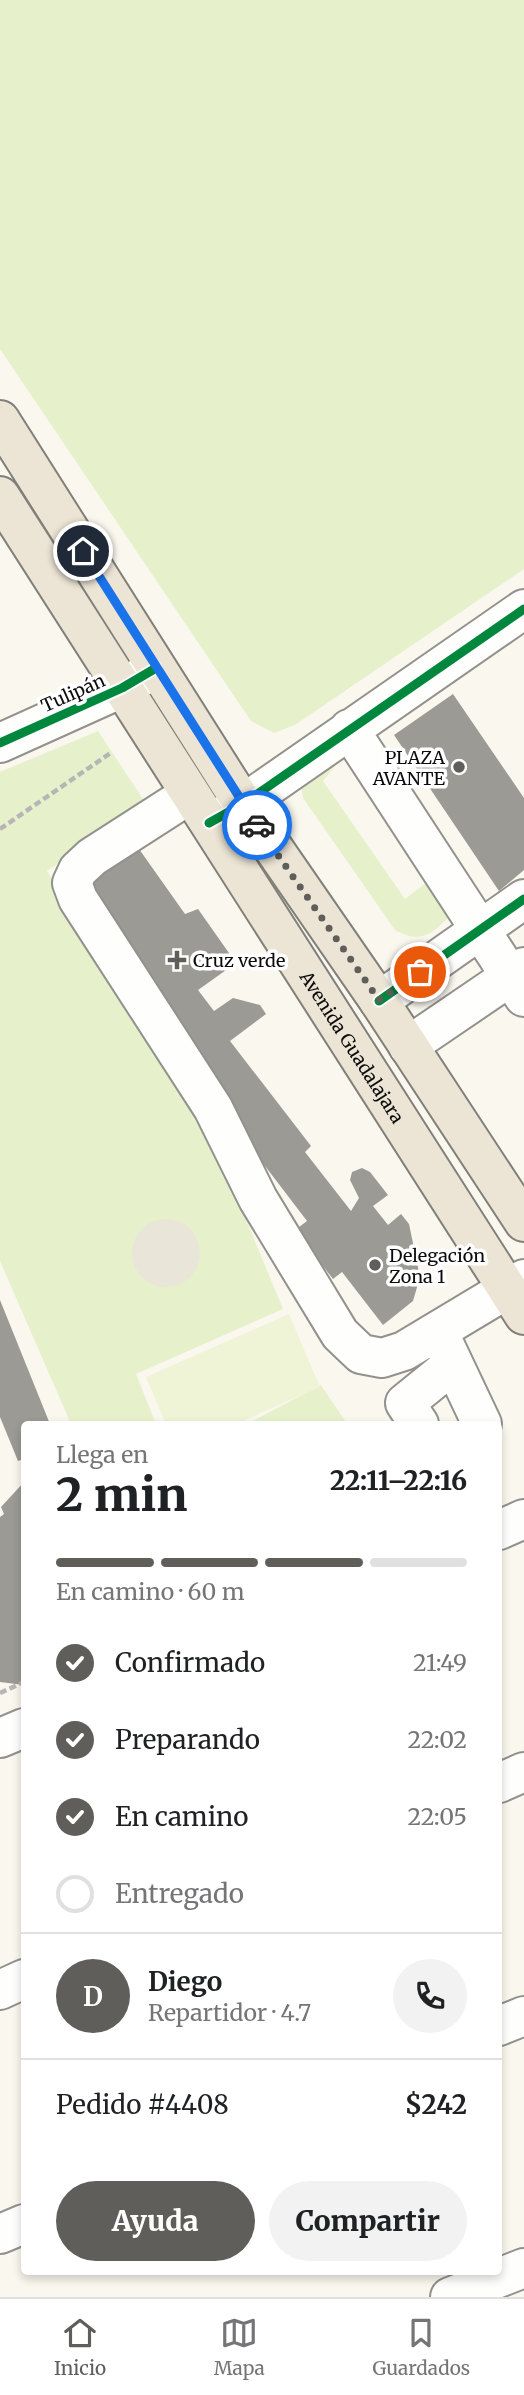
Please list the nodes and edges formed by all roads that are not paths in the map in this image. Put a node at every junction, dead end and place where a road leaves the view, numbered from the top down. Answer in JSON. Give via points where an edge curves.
{"nodes":[{"id":1,"x":0,"y":420,"type":"edge"},
{"id":2,"x":38,"y":480,"type":"junction"},
{"id":3,"x":0,"y":497,"type":"edge"},
{"id":4,"x":524,"y":609,"type":"edge"},
{"id":5,"x":156,"y":668,"type":"junction"},
{"id":6,"x":122,"y":688,"type":"junction"},
{"id":7,"x":349,"y":729,"type":"junction"},
{"id":8,"x":0,"y":743,"type":"edge"},
{"id":9,"x":243,"y":803,"type":"junction"},
{"id":10,"x":199,"y":809,"type":"junction"},
{"id":11,"x":524,"y":900,"type":"edge"},
{"id":12,"x":480,"y":930,"type":"junction"},
{"id":13,"x":519,"y":980,"type":"edge"},
{"id":14,"x":379,"y":1000,"type":"junction"},
{"id":15,"x":417,"y":1061,"type":"junction"},
{"id":16,"x":390,"y":1104,"type":"junction"},
{"id":17,"x":524,"y":1222,"type":"edge"},
{"id":18,"x":518,"y":1294,"type":"edge"},
{"id":19,"x":445,"y":1348,"type":"junction"},
{"id":20,"x":417,"y":1421,"type":"edge"},
{"id":21,"x":481,"y":1421,"type":"edge"},
{"id":22,"x":524,"y":1519,"type":"edge"},
{"id":23,"x":502,"y":1529,"type":"edge"},
{"id":24,"x":21,"y":1729,"type":"edge"},
{"id":25,"x":0,"y":1738,"type":"edge"},
{"id":26,"x":524,"y":1773,"type":"edge"},
{"id":27,"x":502,"y":1782,"type":"edge"},
{"id":28,"x":21,"y":1980,"type":"edge"},
{"id":29,"x":0,"y":1990,"type":"edge"},
{"id":30,"x":524,"y":2016,"type":"edge"},
{"id":31,"x":502,"y":2025,"type":"edge"},
{"id":32,"x":21,"y":2225,"type":"edge"},
{"id":33,"x":0,"y":2234,"type":"edge"},
{"id":34,"x":524,"y":2268,"type":"edge"},
{"id":35,"x":434,"y":2275,"type":"edge"},
{"id":36,"x":444,"y":2297,"type":"edge"},
{"id":37,"x":450,"y":2297,"type":"edge"}],
"edges":[{"from":1,"to":2,"type":"main road"},
{"from":2,"to":3,"type":"street"},
{"from":2,"to":5,"type":"main road"},
{"from":3,"to":6,"type":"main road","name":"Avenida Guadalajara"},
{"from":4,"to":7,"type":"street"},
{"from":5,"to":6,"type":"street","name":"Tulipán"},
{"from":5,"to":9,"type":"main road"},
{"from":6,"to":8,"type":"street","name":"Tulipán"},
{"from":6,"to":10,"type":"main road","name":"Avenida Guadalajara"},
{"from":7,"to":9,"type":"street"},
{"from":7,"to":12,"type":"street"},
{"from":9,"to":10,"type":"street"},
{"from":9,"to":14,"type":"main road"},
{"from":10,"to":16,"type":"main road","name":"Avenida Guadalajara"},
{"from":10,"to":19,"type":"street","via":[[92,857],[72,883],[78,899],[213,1108],[258,1199],[340,1335],[361,1354],[382,1358]]},
{"from":11,"to":12,"type":"street"},
{"from":12,"to":13,"type":"street"},
{"from":12,"to":14,"type":"street"},
{"from":13,"to":15,"type":"street"},
{"from":14,"to":15,"type":"main road"},
{"from":15,"to":16,"type":"street"},
{"from":15,"to":17,"type":"main road"},
{"from":16,"to":18,"type":"main road","name":"Avenida Guadalajara"},
{"from":18,"to":19,"type":"street"},
{"from":19,"to":20,"type":"street","via":[[405,1403]]},
{"from":19,"to":21,"type":"street"},
{"from":22,"to":23,"type":"street"},
{"from":24,"to":25,"type":"street"},
{"from":26,"to":27,"type":"street"},
{"from":28,"to":29,"type":"street"},
{"from":30,"to":31,"type":"street"},
{"from":32,"to":33,"type":"street"},
{"from":34,"to":37,"type":"street"},
{"from":35,"to":36,"type":"street"}]}
